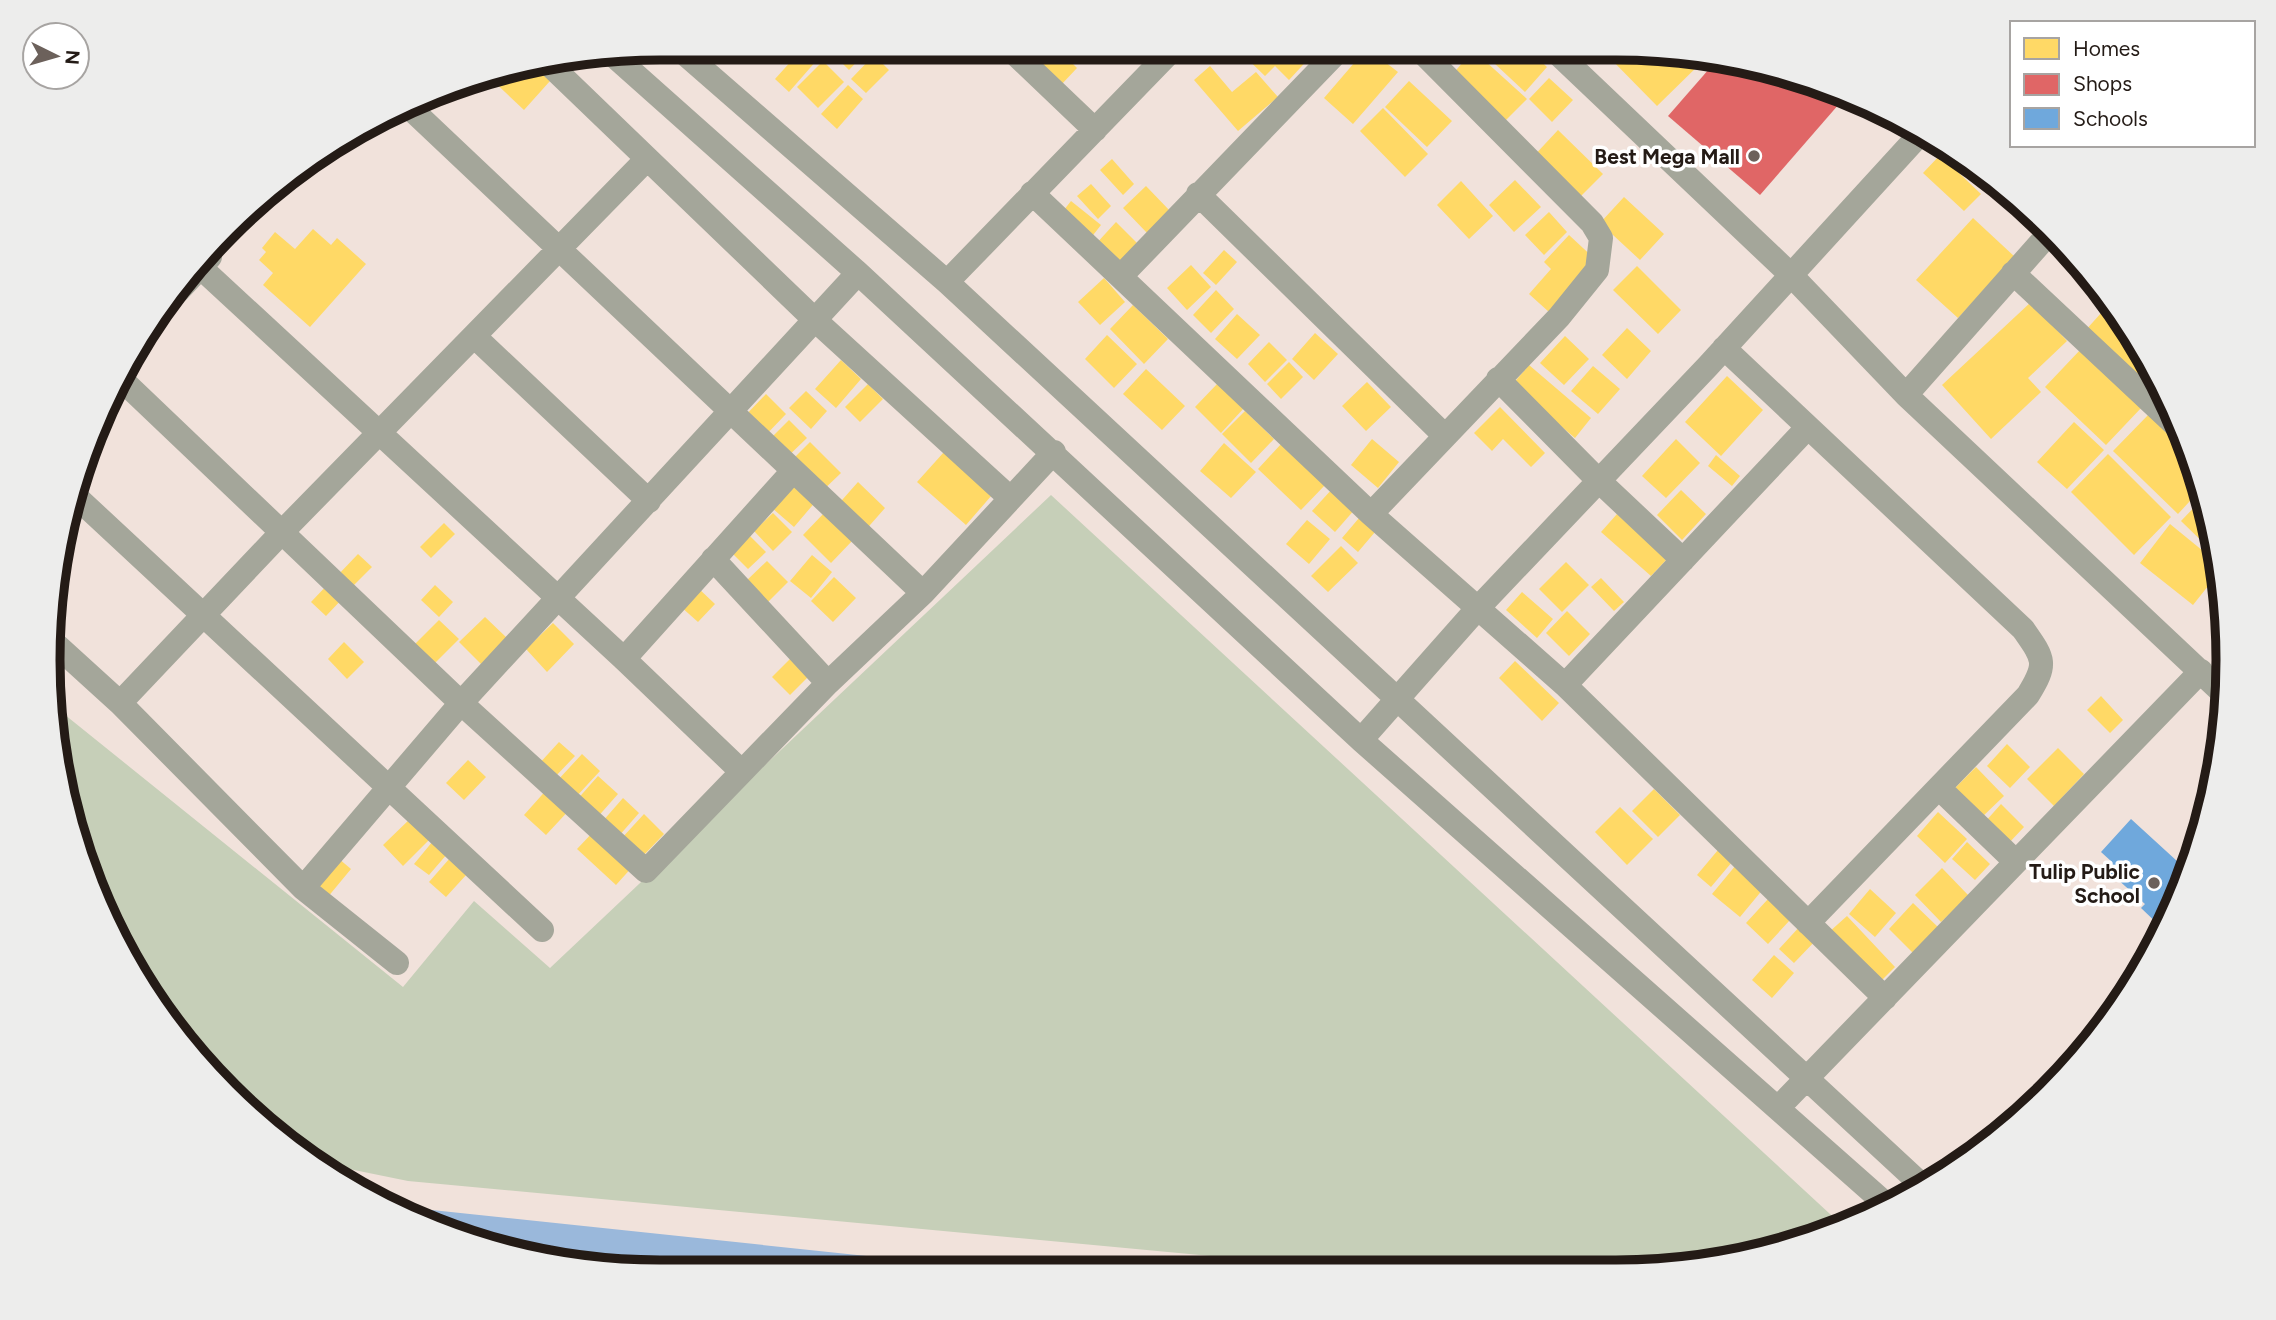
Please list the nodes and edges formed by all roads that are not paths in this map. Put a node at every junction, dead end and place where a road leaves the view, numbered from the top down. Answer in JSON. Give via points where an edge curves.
{"nodes":[{"id":1,"x":692,"y":60,"type":"edge"},
{"id":2,"x":1022,"y":60,"type":"edge"},
{"id":3,"x":1162,"y":60,"type":"edge"},
{"id":4,"x":1329,"y":60,"type":"edge"},
{"id":5,"x":1430,"y":60,"type":"edge"},
{"id":6,"x":1565,"y":60,"type":"edge"},
{"id":7,"x":621,"y":61,"type":"edge"},
{"id":8,"x":554,"y":69,"type":"edge"},
{"id":9,"x":414,"y":112,"type":"edge"},
{"id":10,"x":1095,"y":130,"type":"junction"},
{"id":11,"x":1915,"y":139,"type":"edge"},
{"id":12,"x":647,"y":159,"type":"junction"},
{"id":13,"x":1032,"y":193,"type":"junction"},
{"id":14,"x":1198,"y":194,"type":"junction"},
{"id":15,"x":2044,"y":239,"type":"edge"},
{"id":16,"x":558,"y":250,"type":"junction"},
{"id":17,"x":204,"y":270,"type":"edge"},
{"id":18,"x":858,"y":273,"type":"junction"},
{"id":19,"x":2013,"y":273,"type":"junction"},
{"id":20,"x":1791,"y":275,"type":"junction"},
{"id":21,"x":1121,"y":276,"type":"junction"},
{"id":22,"x":947,"y":282,"type":"junction"},
{"id":23,"x":815,"y":320,"type":"junction"},
{"id":24,"x":474,"y":336,"type":"junction"},
{"id":25,"x":1724,"y":348,"type":"junction"},
{"id":26,"x":1498,"y":379,"type":"junction"},
{"id":27,"x":126,"y":384,"type":"edge"},
{"id":28,"x":1906,"y":395,"type":"junction"},
{"id":29,"x":732,"y":413,"type":"junction"},
{"id":30,"x":2164,"y":414,"type":"edge"},
{"id":31,"x":1808,"y":427,"type":"junction"},
{"id":32,"x":379,"y":433,"type":"junction"},
{"id":33,"x":1444,"y":435,"type":"junction"},
{"id":34,"x":1054,"y":452,"type":"junction"},
{"id":35,"x":793,"y":471,"type":"junction"},
{"id":36,"x":1598,"y":480,"type":"junction"},
{"id":37,"x":1010,"y":498,"type":"junction"},
{"id":38,"x":81,"y":501,"type":"edge"},
{"id":39,"x":649,"y":501,"type":"junction"},
{"id":40,"x":1371,"y":514,"type":"junction"},
{"id":41,"x":283,"y":531,"type":"junction"},
{"id":42,"x":713,"y":559,"type":"junction"},
{"id":43,"x":1683,"y":560,"type":"junction"},
{"id":44,"x":923,"y":593,"type":"junction"},
{"id":45,"x":559,"y":598,"type":"junction"},
{"id":46,"x":1477,"y":609,"type":"junction"},
{"id":47,"x":205,"y":614,"type":"junction"},
{"id":48,"x":60,"y":649,"type":"edge"},
{"id":49,"x":624,"y":659,"type":"junction"},
{"id":50,"x":2201,"y":671,"type":"junction"},
{"id":51,"x":828,"y":682,"type":"junction"},
{"id":52,"x":1565,"y":685,"type":"junction"},
{"id":53,"x":2215,"y":685,"type":"edge"},
{"id":54,"x":1396,"y":698,"type":"junction"},
{"id":55,"x":461,"y":703,"type":"junction"},
{"id":56,"x":120,"y":704,"type":"junction"},
{"id":57,"x":1361,"y":740,"type":"junction"},
{"id":58,"x":741,"y":771,"type":"junction"},
{"id":59,"x":387,"y":785,"type":"junction"},
{"id":60,"x":1939,"y":788,"type":"junction"},
{"id":61,"x":2016,"y":862,"type":"junction"},
{"id":62,"x":303,"y":888,"type":"junction"},
{"id":63,"x":1808,"y":923,"type":"junction"},
{"id":64,"x":542,"y":930,"type":"dead end"},
{"id":65,"x":397,"y":963,"type":"dead end"},
{"id":66,"x":1885,"y":998,"type":"junction"},
{"id":67,"x":1808,"y":1077,"type":"junction"},
{"id":68,"x":1778,"y":1108,"type":"junction"},
{"id":69,"x":1917,"y":1179,"type":"edge"},
{"id":70,"x":1881,"y":1200,"type":"edge"}],
"edges":[{"from":1,"to":22,"type":"street"},
{"from":2,"to":10,"type":"street"},
{"from":3,"to":10,"type":"street"},
{"from":4,"to":14,"type":"street"},
{"from":5,"to":26,"type":"street","via":[[1592,223],[1601,238],[1597,270]]},
{"from":6,"to":20,"type":"street"},
{"from":7,"to":18,"type":"street"},
{"from":8,"to":12,"type":"street"},
{"from":9,"to":16,"type":"street"},
{"from":10,"to":13,"type":"street"},
{"from":11,"to":20,"type":"street"},
{"from":12,"to":16,"type":"street"},
{"from":12,"to":23,"type":"street"},
{"from":13,"to":21,"type":"street"},
{"from":13,"to":22,"type":"street"},
{"from":14,"to":21,"type":"street"},
{"from":14,"to":33,"type":"street"},
{"from":15,"to":19,"type":"street"},
{"from":16,"to":24,"type":"street"},
{"from":16,"to":29,"type":"street"},
{"from":17,"to":32,"type":"street"},
{"from":18,"to":23,"type":"street"},
{"from":18,"to":34,"type":"street"},
{"from":19,"to":28,"type":"street"},
{"from":19,"to":30,"type":"street"},
{"from":20,"to":25,"type":"street"},
{"from":20,"to":28,"type":"street"},
{"from":21,"to":40,"type":"street"},
{"from":22,"to":54,"type":"street"},
{"from":23,"to":29,"type":"street"},
{"from":23,"to":37,"type":"street"},
{"from":24,"to":32,"type":"street"},
{"from":24,"to":39,"type":"street"},
{"from":25,"to":31,"type":"street"},
{"from":25,"to":36,"type":"street"},
{"from":26,"to":33,"type":"street"},
{"from":26,"to":36,"type":"street"},
{"from":27,"to":41,"type":"street"},
{"from":28,"to":50,"type":"street"},
{"from":29,"to":35,"type":"street"},
{"from":29,"to":39,"type":"street"},
{"from":31,"to":43,"type":"street"},
{"from":31,"to":60,"type":"street","via":[[2023,629],[2043,658],[2041,674],[2028,695]]},
{"from":32,"to":41,"type":"street"},
{"from":32,"to":45,"type":"street"},
{"from":33,"to":40,"type":"street"},
{"from":34,"to":37,"type":"street"},
{"from":34,"to":57,"type":"street"},
{"from":35,"to":42,"type":"street"},
{"from":35,"to":44,"type":"street"},
{"from":36,"to":43,"type":"street"},
{"from":36,"to":46,"type":"street"},
{"from":37,"to":44,"type":"street"},
{"from":38,"to":47,"type":"street"},
{"from":39,"to":45,"type":"street"},
{"from":40,"to":46,"type":"street"},
{"from":41,"to":47,"type":"street"},
{"from":41,"to":55,"type":"street"},
{"from":42,"to":49,"type":"street"},
{"from":42,"to":51,"type":"street"},
{"from":43,"to":52,"type":"street"},
{"from":44,"to":51,"type":"street"},
{"from":45,"to":49,"type":"street"},
{"from":45,"to":55,"type":"street"},
{"from":46,"to":52,"type":"street"},
{"from":46,"to":54,"type":"street"},
{"from":47,"to":56,"type":"street"},
{"from":47,"to":59,"type":"street"},
{"from":48,"to":56,"type":"street"},
{"from":49,"to":58,"type":"street"},
{"from":50,"to":53,"type":"street"},
{"from":50,"to":61,"type":"street"},
{"from":51,"to":58,"type":"street"},
{"from":52,"to":63,"type":"street"},
{"from":54,"to":57,"type":"street"},
{"from":54,"to":67,"type":"street"},
{"from":55,"to":58,"type":"street","via":[[646,871]]},
{"from":55,"to":59,"type":"street"},
{"from":56,"to":62,"type":"street"},
{"from":57,"to":68,"type":"street"},
{"from":59,"to":62,"type":"street"},
{"from":59,"to":64,"type":"street"},
{"from":60,"to":61,"type":"street"},
{"from":60,"to":63,"type":"street"},
{"from":61,"to":66,"type":"street"},
{"from":62,"to":65,"type":"street"},
{"from":63,"to":66,"type":"street"},
{"from":66,"to":67,"type":"street"},
{"from":67,"to":68,"type":"street"},
{"from":67,"to":69,"type":"street"},
{"from":68,"to":70,"type":"street"}]}
